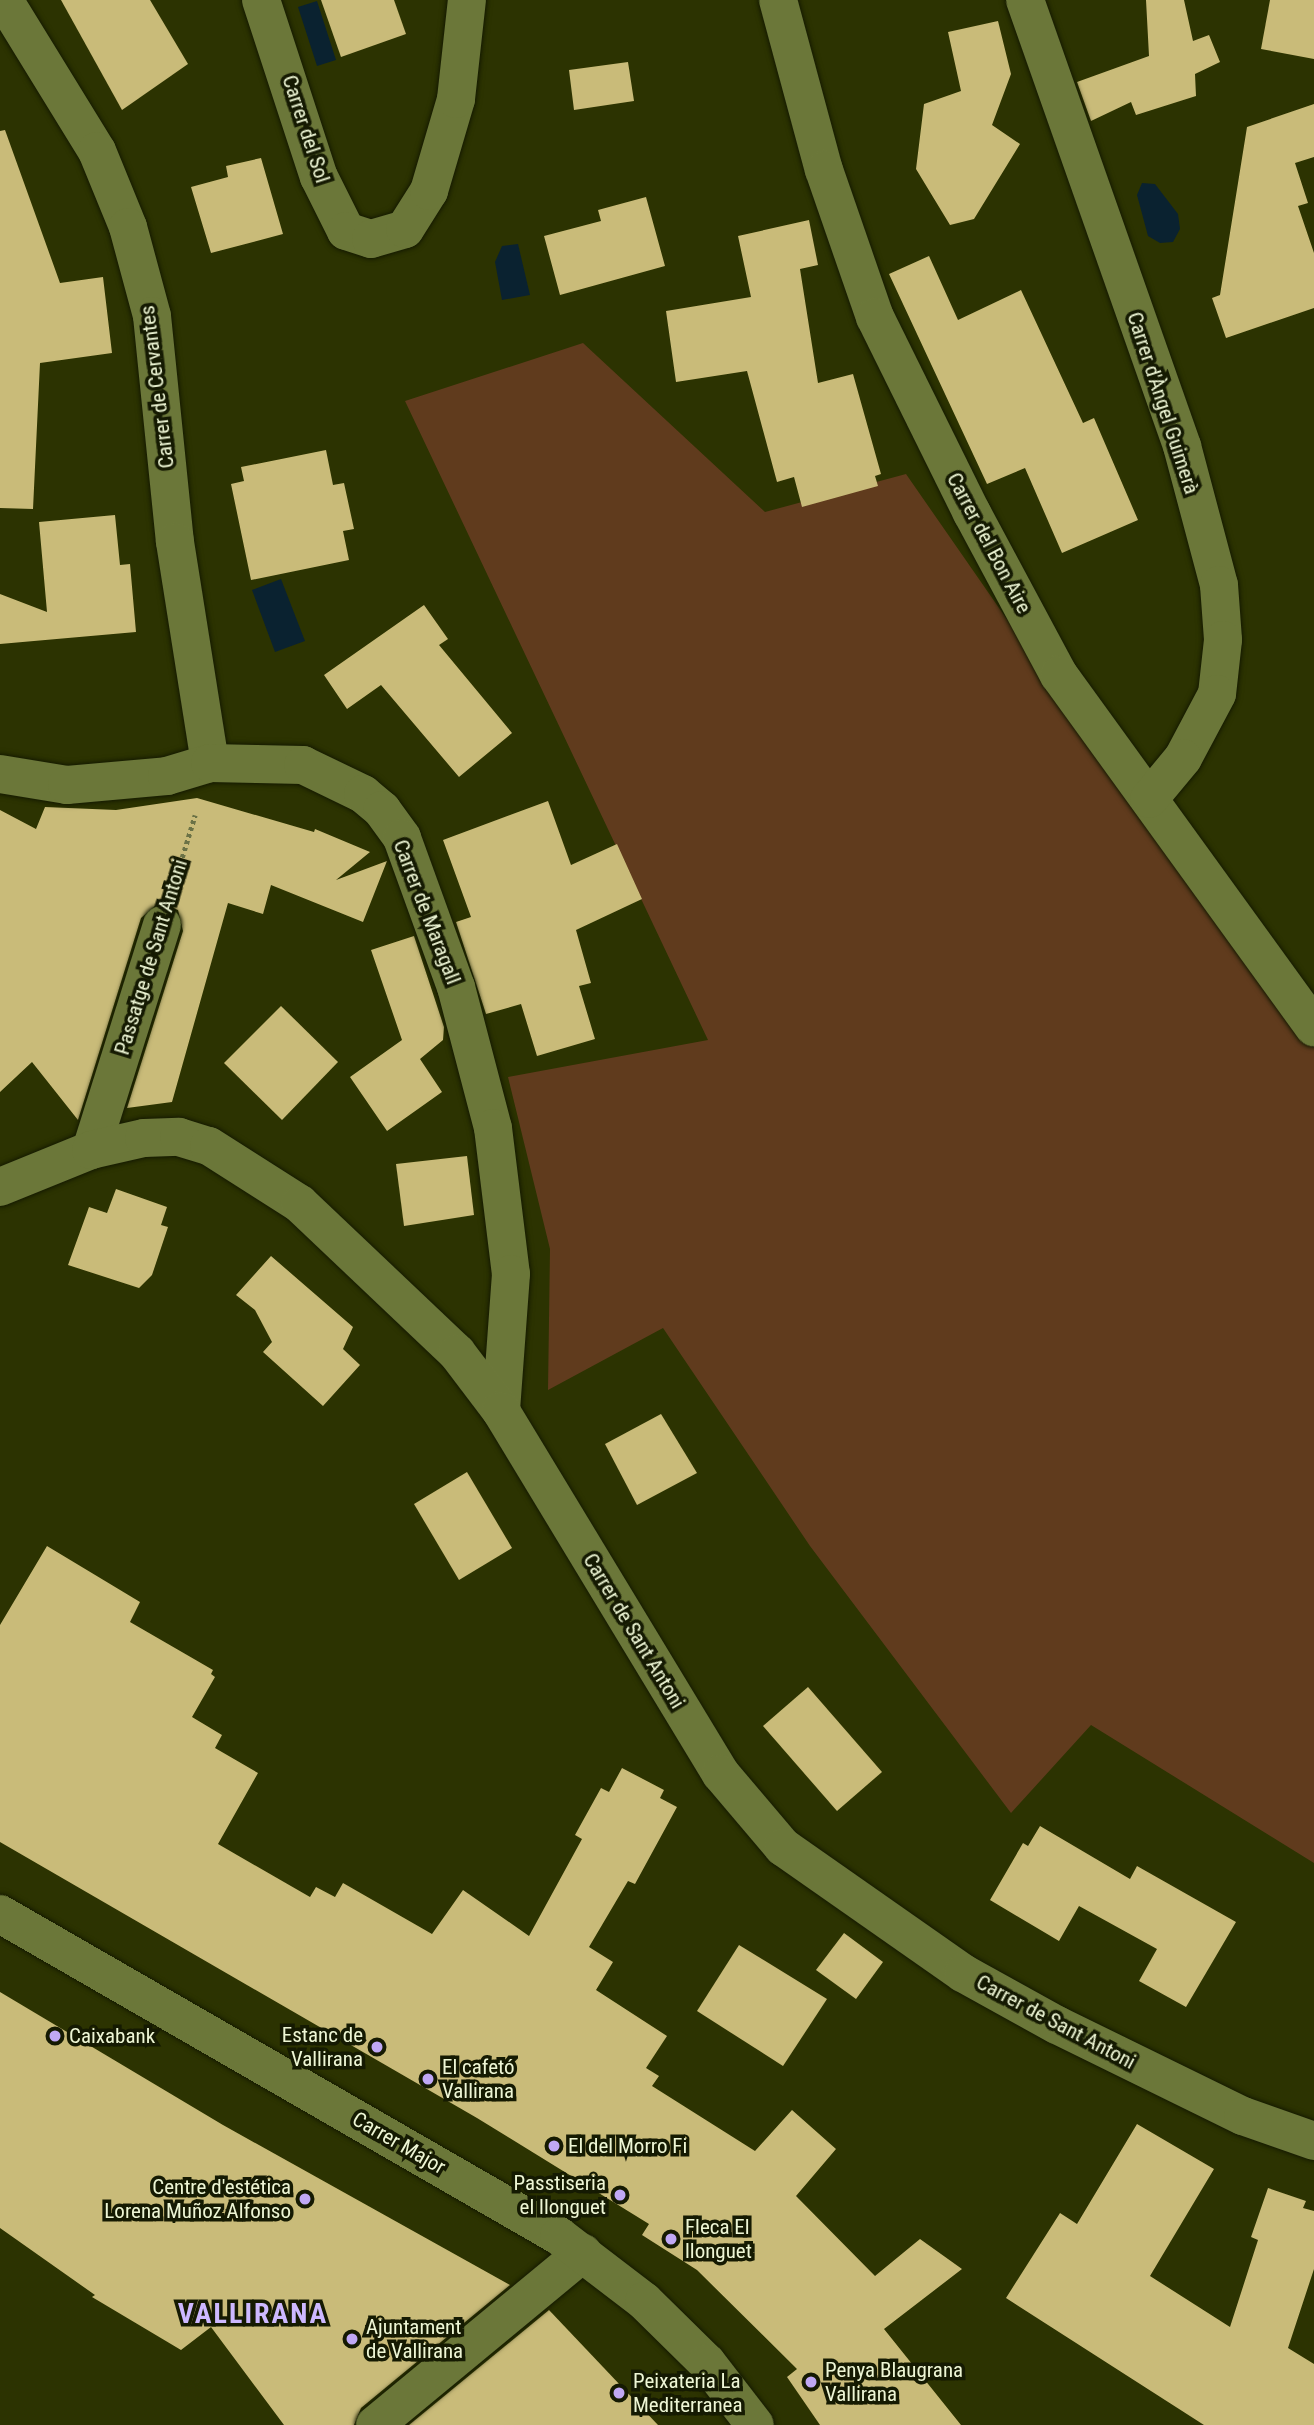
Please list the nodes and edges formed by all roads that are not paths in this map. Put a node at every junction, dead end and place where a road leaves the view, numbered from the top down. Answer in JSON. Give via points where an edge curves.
{"nodes":[{"id":1,"x":4,"y":0,"type":"edge"},
{"id":2,"x":261,"y":0,"type":"edge"},
{"id":3,"x":467,"y":0,"type":"edge"},
{"id":4,"x":778,"y":0,"type":"edge"},
{"id":5,"x":1025,"y":0,"type":"edge"},
{"id":6,"x":210,"y":763,"type":"junction"},
{"id":7,"x":0,"y":774,"type":"edge"},
{"id":8,"x":1149,"y":799,"type":"junction"},
{"id":9,"x":162,"y":925,"type":"road end"},
{"id":10,"x":1314,"y":1027,"type":"edge"},
{"id":11,"x":91,"y":1150,"type":"junction"},
{"id":12,"x":0,"y":1187,"type":"edge"},
{"id":13,"x":501,"y":1411,"type":"junction"},
{"id":14,"x":0,"y":1914,"type":"edge"},
{"id":15,"x":1314,"y":2141,"type":"edge"},
{"id":16,"x":583,"y":2253,"type":"junction"},
{"id":17,"x":375,"y":2425,"type":"edge"},
{"id":18,"x":755,"y":2425,"type":"edge"}],
"edges":[{"from":1,"to":6,"type":"street","name":"Carrer de Cervantes","via":[[97,151],[128,227],[152,316],[175,542]]},
{"from":2,"to":3,"type":"street","name":"Carrer del Sol","via":[[319,177],[346,231],[371,240],[405,229],[429,191],[456,99]]},
{"from":4,"to":8,"type":"street","name":"Carrer del Bon Aire","via":[[824,170],[875,317],[1059,675]]},
{"from":5,"to":8,"type":"street","name":"Carrer d'Àngel Guimerà","via":[[1182,446],[1219,584],[1223,640],[1217,694],[1183,758]]},
{"from":6,"to":7,"type":"street","name":"Carrer de Maragall","via":[[167,776],[66,785]]},
{"from":6,"to":13,"type":"street","name":"Carrer de Maragall","via":[[303,765],[363,794],[382,810],[402,838],[456,987],[493,1128],[511,1274]]},
{"from":8,"to":10,"type":"street","name":"Carrer del Bon Aire"},
{"from":9,"to":11,"type":"street","name":"Passatge de Sant Antoni"},
{"from":11,"to":12,"type":"street","name":"Carrer de Sant Antoni"},
{"from":11,"to":13,"type":"street","name":"Carrer de Sant Antoni","via":[[144,1138],[179,1137],[209,1146],[251,1170],[350,1247],[457,1353]]},
{"from":13,"to":15,"type":"street","name":"Carrer de Sant Antoni","via":[[721,1774],[783,1847],[962,1973],[1242,2116]]},
{"from":14,"to":16,"type":"street","name":"Carrer Major"},
{"from":16,"to":17,"type":"street"},
{"from":16,"to":18,"type":"street","name":"Carrer Major","via":[[643,2301],[707,2363]]}]}
